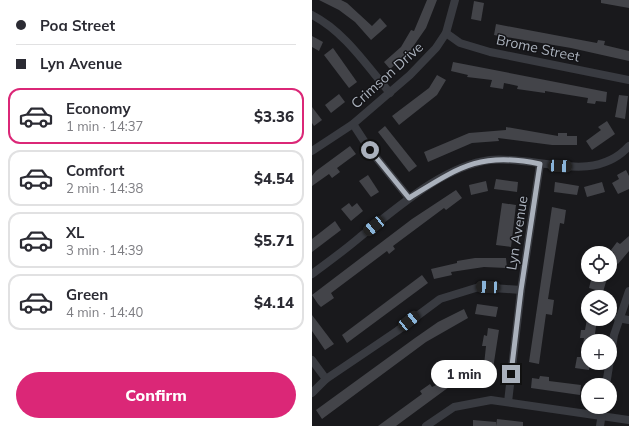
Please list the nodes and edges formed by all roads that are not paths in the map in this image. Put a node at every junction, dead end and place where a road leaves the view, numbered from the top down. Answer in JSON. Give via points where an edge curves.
{"nodes":[{"id":1,"x":455,"y":0,"type":"edge"},
{"id":2,"x":312,"y":15,"type":"edge"},
{"id":3,"x":446,"y":33,"type":"junction"},
{"id":4,"x":629,"y":80,"type":"edge"},
{"id":5,"x":390,"y":93,"type":"junction"},
{"id":6,"x":353,"y":124,"type":"junction"},
{"id":7,"x":629,"y":146,"type":"edge"},
{"id":8,"x":313,"y":148,"type":"edge"},
{"id":9,"x":540,"y":164,"type":"junction"},
{"id":10,"x":409,"y":198,"type":"junction"},
{"id":11,"x":312,"y":274,"type":"edge"},
{"id":12,"x":521,"y":290,"type":"junction"},
{"id":13,"x":629,"y":291,"type":"edge"},
{"id":14,"x":618,"y":318,"type":"junction"},
{"id":15,"x":629,"y":320,"type":"edge"},
{"id":16,"x":312,"y":360,"type":"edge"},
{"id":17,"x":607,"y":378,"type":"edge"},
{"id":18,"x":326,"y":379,"type":"junction"},
{"id":19,"x":312,"y":393,"type":"edge"},
{"id":20,"x":508,"y":402,"type":"junction"},
{"id":21,"x":601,"y":416,"type":"junction"},
{"id":22,"x":629,"y":420,"type":"edge"},
{"id":23,"x":426,"y":426,"type":"edge"},
{"id":24,"x":600,"y":426,"type":"edge"}],
"edges":[{"from":1,"to":3,"type":"street","name":"Crimson Drive"},
{"from":2,"to":5,"type":"street","via":[[325,22],[343,39]]},
{"from":3,"to":4,"type":"street","name":"Brome Street","via":[[460,43],[490,52]]},
{"from":3,"to":5,"type":"street","name":"Crimson Drive","via":[[416,70]]},
{"from":5,"to":6,"type":"street","name":"Crimson Drive"},
{"from":6,"to":8,"type":"street","name":"Crimson Drive"},
{"from":6,"to":10,"type":"street","via":[[370,150]]},
{"from":7,"to":9,"type":"street","via":[[610,161],[589,166]]},
{"from":9,"to":10,"type":"street","via":[[522,160],[490,160],[469,164]]},
{"from":9,"to":12,"type":"street","name":"Lyn Avenue"},
{"from":10,"to":11,"type":"street"},
{"from":12,"to":18,"type":"street","via":[[479,287],[440,299]]},
{"from":12,"to":20,"type":"street","name":"Lyn Avenue"},
{"from":13,"to":14,"type":"street"},
{"from":14,"to":15,"type":"street"},
{"from":14,"to":17,"type":"street"},
{"from":16,"to":18,"type":"street"},
{"from":18,"to":19,"type":"street"},
{"from":20,"to":21,"type":"street"},
{"from":20,"to":23,"type":"street","via":[[491,400],[454,407]]},
{"from":21,"to":22,"type":"street"},
{"from":21,"to":24,"type":"street"}]}
